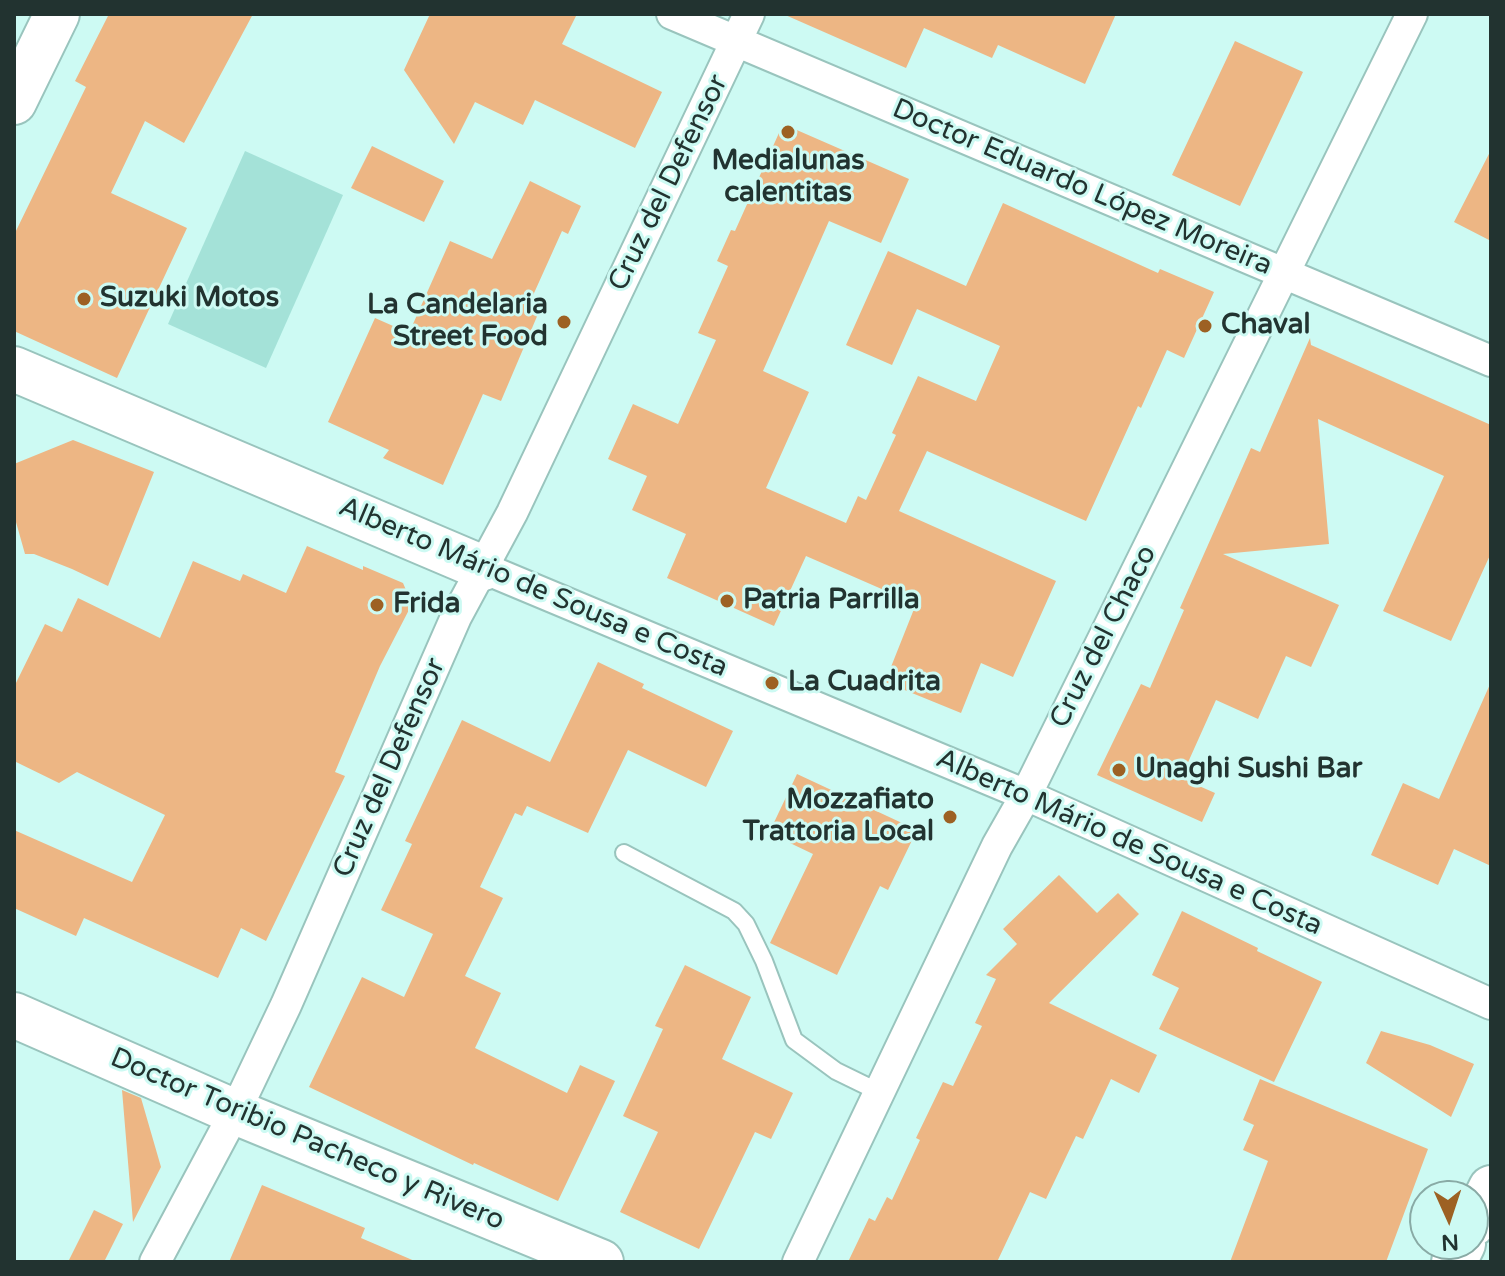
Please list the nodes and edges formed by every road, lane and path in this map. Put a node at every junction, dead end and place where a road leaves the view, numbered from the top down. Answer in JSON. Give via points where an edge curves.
{"nodes":[{"id":1,"x":57,"y":14,"type":"edge"},
{"id":2,"x":672,"y":14,"type":"edge"},
{"id":3,"x":749,"y":14,"type":"edge"},
{"id":4,"x":1412,"y":14,"type":"edge"},
{"id":5,"x":737,"y":41,"type":"junction"},
{"id":6,"x":14,"y":102,"type":"edge"},
{"id":7,"x":1284,"y":274,"type":"junction"},
{"id":8,"x":1491,"y":361,"type":"edge"},
{"id":9,"x":14,"y":369,"type":"edge"},
{"id":10,"x":483,"y":568,"type":"junction"},
{"id":11,"x":1026,"y":795,"type":"junction"},
{"id":12,"x":624,"y":853,"type":"dead end"},
{"id":13,"x":1491,"y":1004,"type":"edge"},
{"id":14,"x":14,"y":1015,"type":"edge"},
{"id":15,"x":879,"y":1092,"type":"junction"},
{"id":16,"x":235,"y":1112,"type":"junction"},
{"id":17,"x":155,"y":1262,"type":"edge"},
{"id":18,"x":601,"y":1262,"type":"edge"},
{"id":19,"x":798,"y":1262,"type":"edge"}],
"edges":[{"from":1,"to":6,"type":"main road"},
{"from":2,"to":5,"type":"street","name":"Doctor Eduardo López Moreira"},
{"from":3,"to":5,"type":"street","name":"Cruz del Defensor"},
{"from":4,"to":7,"type":"street","name":"Cruz del Chaco"},
{"from":5,"to":7,"type":"street","name":"Doctor Eduardo López Moreira"},
{"from":5,"to":10,"type":"street","name":"Cruz del Defensor"},
{"from":7,"to":8,"type":"street","name":"Doctor Eduardo López Moreira"},
{"from":7,"to":11,"type":"street","name":"Cruz del Chaco"},
{"from":9,"to":10,"type":"main road","name":"Alberto Mário de Sousa e Costa"},
{"from":10,"to":11,"type":"street","name":"Alberto Mário de Sousa e Costa"},
{"from":10,"to":16,"type":"street","name":"Cruz del Defensor","via":[[456,617]]},
{"from":11,"to":13,"type":"street","name":"Alberto Mário de Sousa e Costa"},
{"from":11,"to":15,"type":"street","name":"Cruz del Chaco"},
{"from":12,"to":15,"type":"lane","via":[[734,911],[764,961],[794,1040],[836,1071]]},
{"from":14,"to":16,"type":"main road","name":"Doctor Toribio Pacheco y Rivero"},
{"from":15,"to":19,"type":"street","name":"Cruz del Chaco"},
{"from":16,"to":17,"type":"street","name":"Cruz del Defensor"},
{"from":16,"to":18,"type":"main road","name":"Doctor Toribio Pacheco y Rivero"}]}
